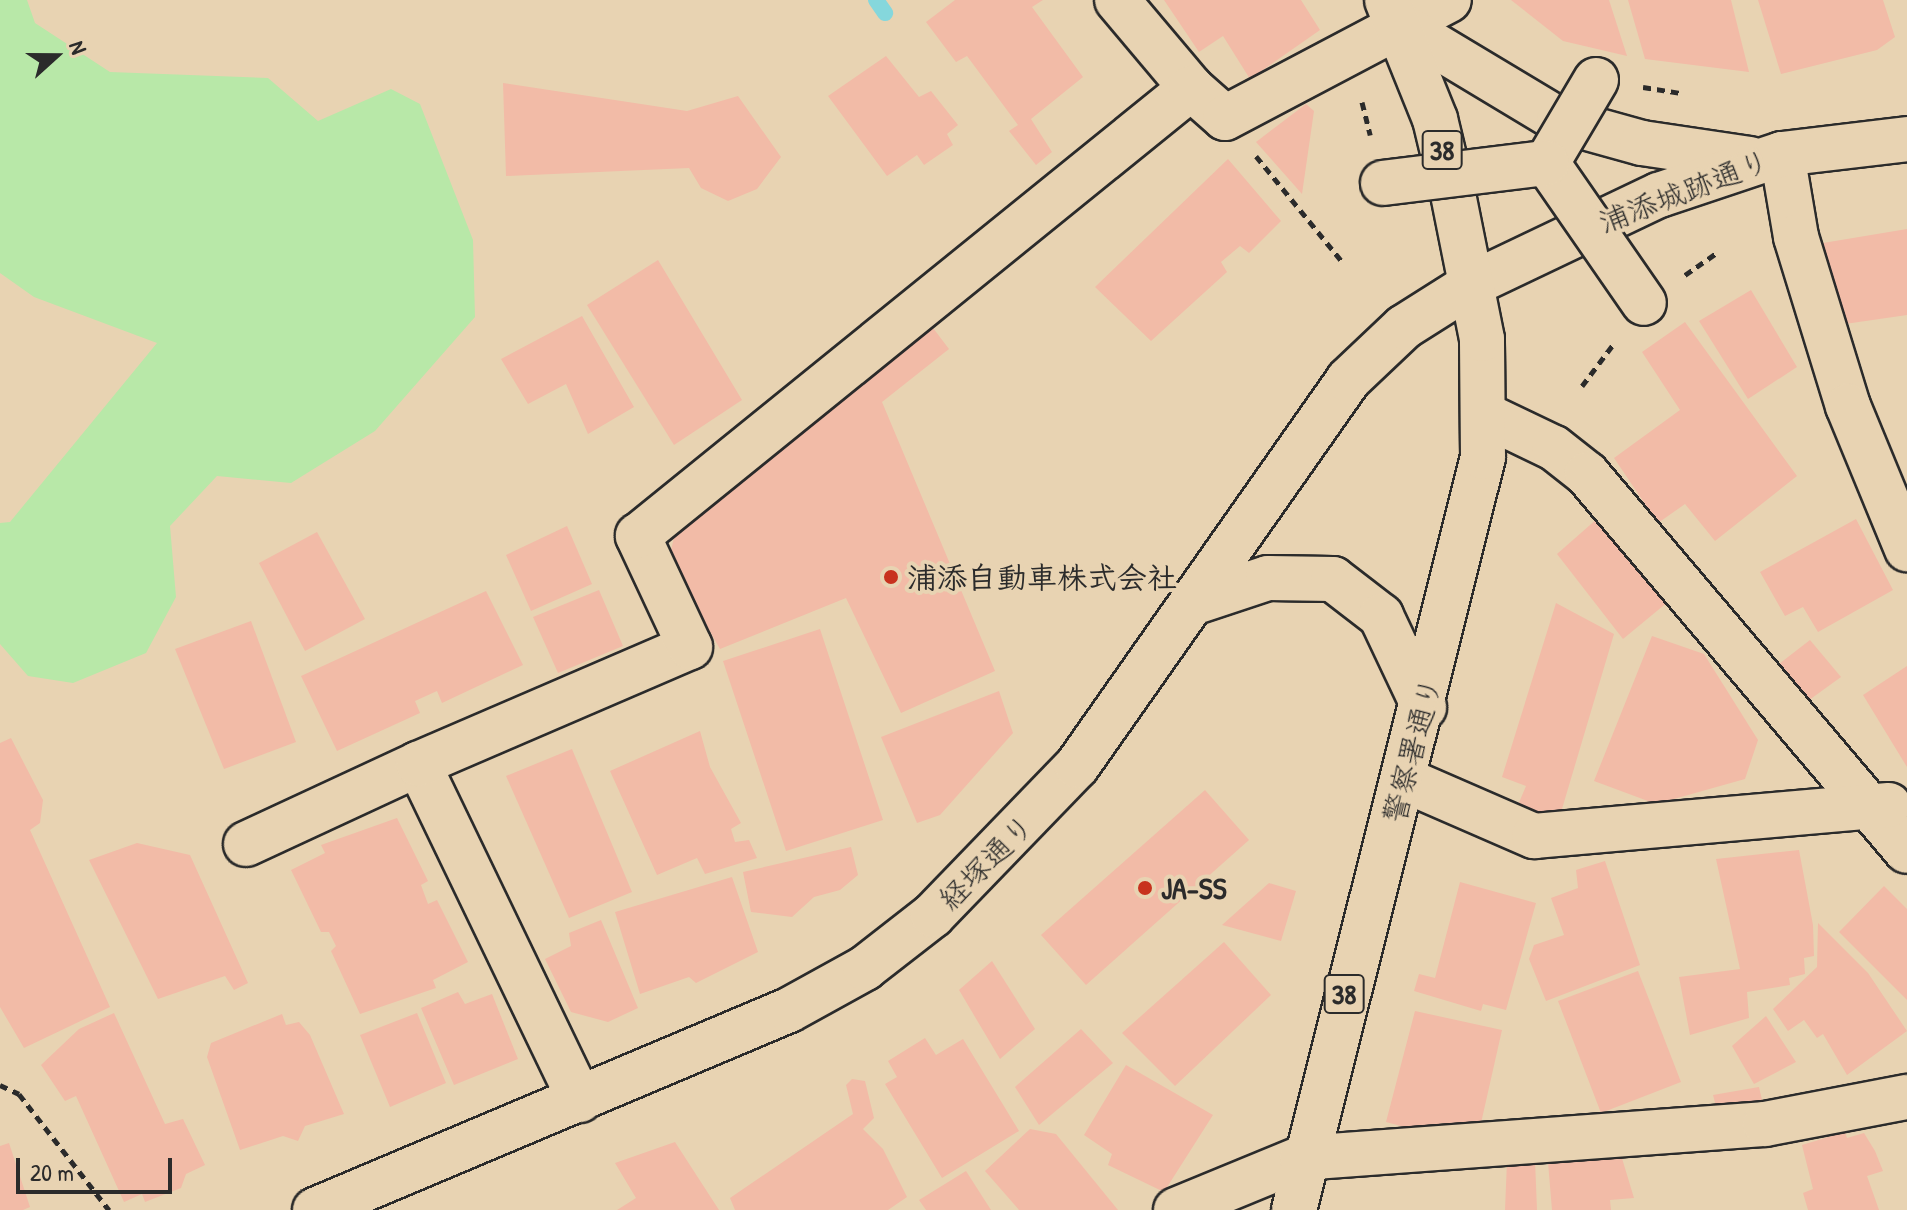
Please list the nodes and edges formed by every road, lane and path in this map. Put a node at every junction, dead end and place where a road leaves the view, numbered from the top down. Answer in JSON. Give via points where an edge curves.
{"nodes":[{"id":1,"x":1117,"y":0,"type":"edge"},
{"id":2,"x":1449,"y":0,"type":"edge"},
{"id":3,"x":1392,"y":11,"type":"edge"},
{"id":4,"x":1596,"y":80,"type":"dead end"},
{"id":5,"x":1191,"y":88,"type":"junction"},
{"id":6,"x":1225,"y":118,"type":"junction"},
{"id":7,"x":1907,"y":139,"type":"edge"},
{"id":8,"x":1769,"y":157,"type":"junction"},
{"id":9,"x":1547,"y":163,"type":"junction"},
{"id":10,"x":1383,"y":183,"type":"dead end"},
{"id":11,"x":1344,"y":264,"type":"dead end"},
{"id":12,"x":1472,"y":284,"type":"junction"},
{"id":13,"x":1644,"y":303,"type":"dead end"},
{"id":14,"x":1485,"y":415,"type":"junction"},
{"id":15,"x":1907,"y":549,"type":"edge"},
{"id":16,"x":1195,"y":602,"type":"junction"},
{"id":17,"x":1424,"y":707,"type":"junction"},
{"id":18,"x":418,"y":764,"type":"junction"},
{"id":19,"x":1405,"y":780,"type":"junction"},
{"id":20,"x":1887,"y":805,"type":"edge"},
{"id":21,"x":246,"y":844,"type":"dead end"},
{"id":22,"x":1907,"y":851,"type":"edge"},
{"id":23,"x":0,"y":1085,"type":"edge"},
{"id":24,"x":1907,"y":1097,"type":"edge"},
{"id":25,"x":580,"y":1100,"type":"junction"},
{"id":26,"x":1302,"y":1158,"type":"junction"},
{"id":27,"x":109,"y":1210,"type":"edge"},
{"id":28,"x":315,"y":1210,"type":"edge"},
{"id":29,"x":1176,"y":1210,"type":"edge"},
{"id":30,"x":1294,"y":1210,"type":"edge"}],
"edges":[{"from":1,"to":5,"type":"street"},
{"from":2,"to":3,"type":"street"},
{"from":3,"to":6,"type":"street"},
{"from":3,"to":8,"type":"street","via":[[1559,120],[1642,143]]},
{"from":3,"to":12,"type":"street","number":"38","via":[[1435,119]]},
{"from":4,"to":9,"type":"street","bridge":true},
{"from":5,"to":6,"type":"street"},
{"from":5,"to":18,"type":"street","via":[[638,536],[690,647]]},
{"from":6,"to":11,"type":"path"},
{"from":7,"to":8,"type":"street","name":"浦添城跡通り"},
{"from":8,"to":12,"type":"street","name":"浦添城跡通り","via":[[1659,195]]},
{"from":8,"to":15,"type":"street","via":[[1848,406]]},
{"from":9,"to":10,"type":"street","bridge":true},
{"from":9,"to":13,"type":"street","bridge":true},
{"from":12,"to":14,"type":"street","name":"警察署通り","number":"38"},
{"from":12,"to":16,"type":"street","name":"経塚通り","via":[[1365,360]]},
{"from":14,"to":17,"type":"street","name":"警察署通り","number":"38","via":[[1475,506]]},
{"from":14,"to":20,"type":"street","via":[[1554,448],[1587,474]]},
{"from":16,"to":17,"type":"street","via":[[1268,578],[1333,579],[1381,616]]},
{"from":16,"to":25,"type":"street","name":"経塚通り","via":[[1077,766],[933,915],[865,968],[789,1010]]},
{"from":17,"to":19,"type":"street","name":"警察署通り","number":"38"},
{"from":18,"to":21,"type":"street"},
{"from":18,"to":25,"type":"street"},
{"from":19,"to":20,"type":"street","via":[[1534,836]]},
{"from":19,"to":26,"type":"street","name":"警察署通り","number":"38"},
{"from":20,"to":22,"type":"street"},
{"from":23,"to":27,"type":"path","via":[[19,1094]]},
{"from":24,"to":26,"type":"street","via":[[1765,1124]]},
{"from":25,"to":28,"type":"street","name":"経塚通り"},
{"from":26,"to":29,"type":"street"},
{"from":26,"to":30,"type":"street","name":"警察署通り","number":"38"}]}
